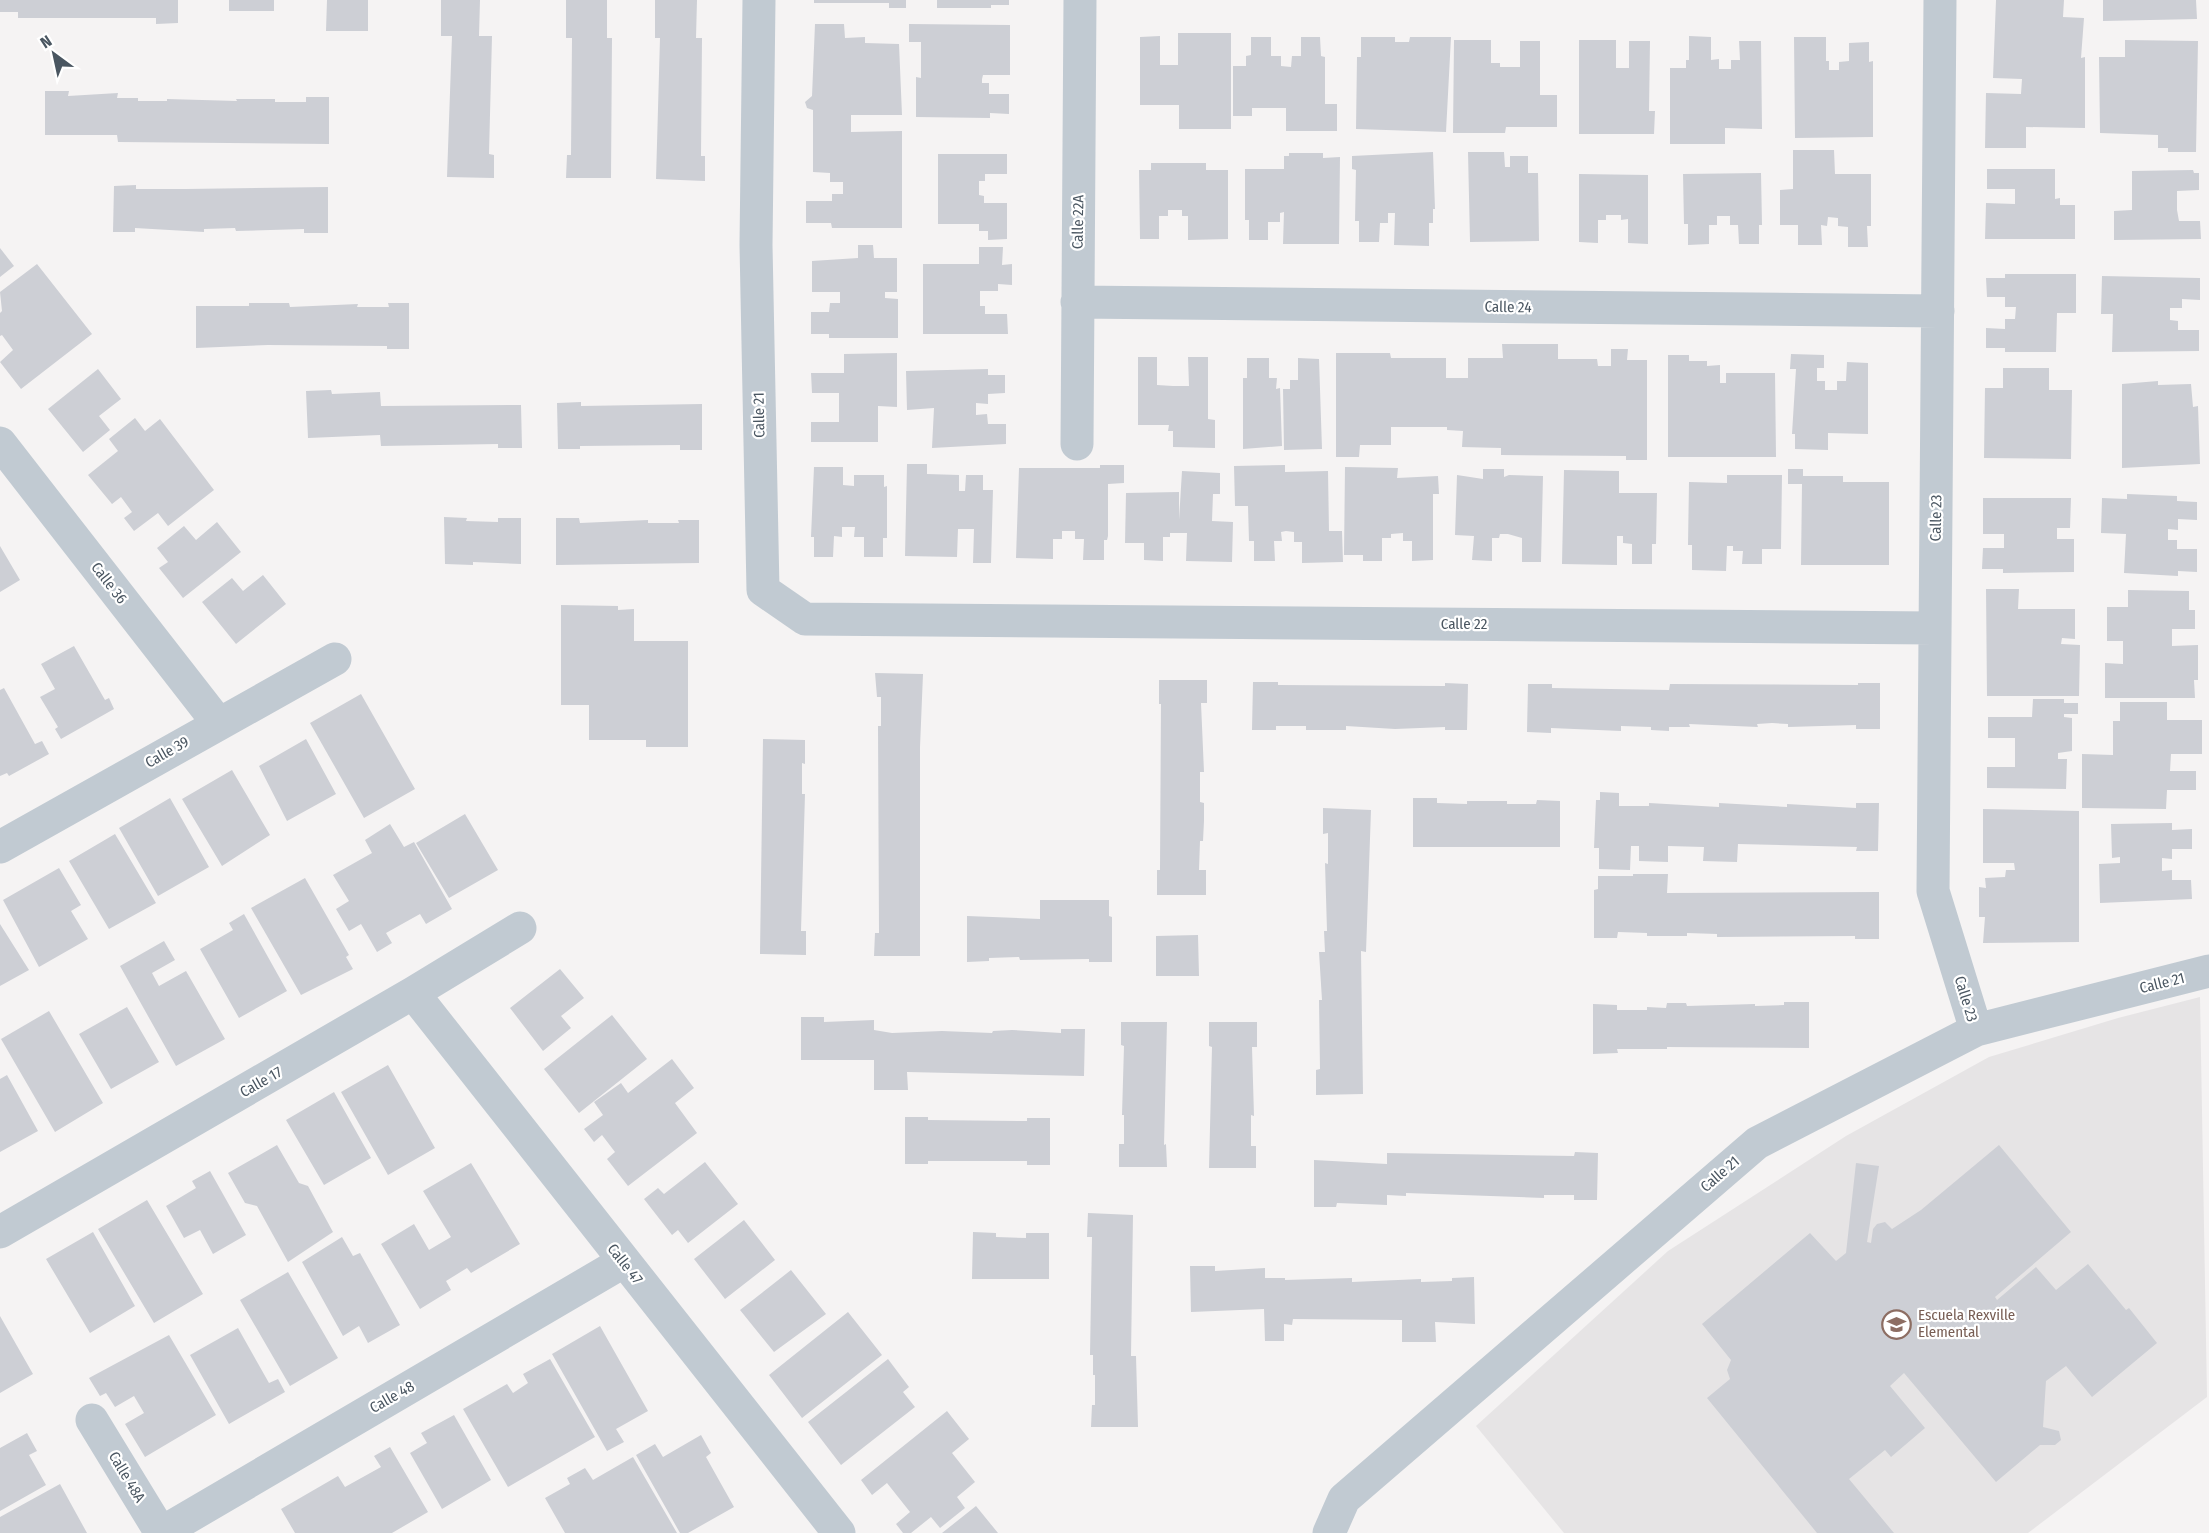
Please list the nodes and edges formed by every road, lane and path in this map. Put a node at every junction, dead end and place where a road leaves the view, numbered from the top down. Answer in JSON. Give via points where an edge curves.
{"nodes":[{"id":1,"x":759,"y":0,"type":"edge"},
{"id":2,"x":1080,"y":0,"type":"edge"},
{"id":3,"x":1940,"y":0,"type":"edge"},
{"id":4,"x":1077,"y":302,"type":"junction"},
{"id":5,"x":1938,"y":311,"type":"junction"},
{"id":6,"x":1077,"y":444,"type":"dead end"},
{"id":7,"x":2,"y":449,"type":"edge"},
{"id":8,"x":994,"y":621,"type":"joint"},
{"id":9,"x":1934,"y":628,"type":"junction"},
{"id":10,"x":335,"y":659,"type":"dead end"},
{"id":11,"x":218,"y":723,"type":"junction"},
{"id":12,"x":0,"y":847,"type":"edge"},
{"id":13,"x":520,"y":928,"type":"dead end"},
{"id":14,"x":2209,"y":971,"type":"edge"},
{"id":15,"x":413,"y":993,"type":"junction"},
{"id":16,"x":1976,"y":1030,"type":"junction"},
{"id":17,"x":0,"y":1232,"type":"edge"},
{"id":18,"x":623,"y":1262,"type":"junction"},
{"id":19,"x":93,"y":1420,"type":"dead end"},
{"id":20,"x":834,"y":1531,"type":"edge"},
{"id":21,"x":161,"y":1533,"type":"edge"},
{"id":22,"x":1329,"y":1533,"type":"edge"}],
"edges":[{"from":1,"to":8,"type":"street","name":"Calle 21","via":[[756,245],[762,590],[805,619]]},
{"from":2,"to":4,"type":"street","name":"Calle 22A"},
{"from":3,"to":5,"type":"street","name":"Calle 23"},
{"from":4,"to":5,"type":"street","name":"Calle 24"},
{"from":4,"to":6,"type":"street","name":"Calle 22A"},
{"from":5,"to":9,"type":"street","name":"Calle 23"},
{"from":7,"to":11,"type":"street","name":"Calle 36"},
{"from":8,"to":9,"type":"street","name":"Calle 22"},
{"from":9,"to":16,"type":"street","name":"Calle 23","via":[[1933,891]]},
{"from":10,"to":11,"type":"street","name":"Calle 39"},
{"from":11,"to":12,"type":"street","name":"Calle 39"},
{"from":13,"to":15,"type":"street","name":"Calle 17"},
{"from":14,"to":16,"type":"street","name":"Calle 21"},
{"from":15,"to":17,"type":"street","name":"Calle 17"},
{"from":15,"to":18,"type":"street","name":"Calle 47"},
{"from":16,"to":22,"type":"street","name":"Calle 21","via":[[1757,1143],[1344,1499]]},
{"from":18,"to":20,"type":"street","name":"Calle 47"},
{"from":18,"to":21,"type":"street","name":"Calle 48"},
{"from":19,"to":21,"type":"street","name":"Calle 48A"}]}
